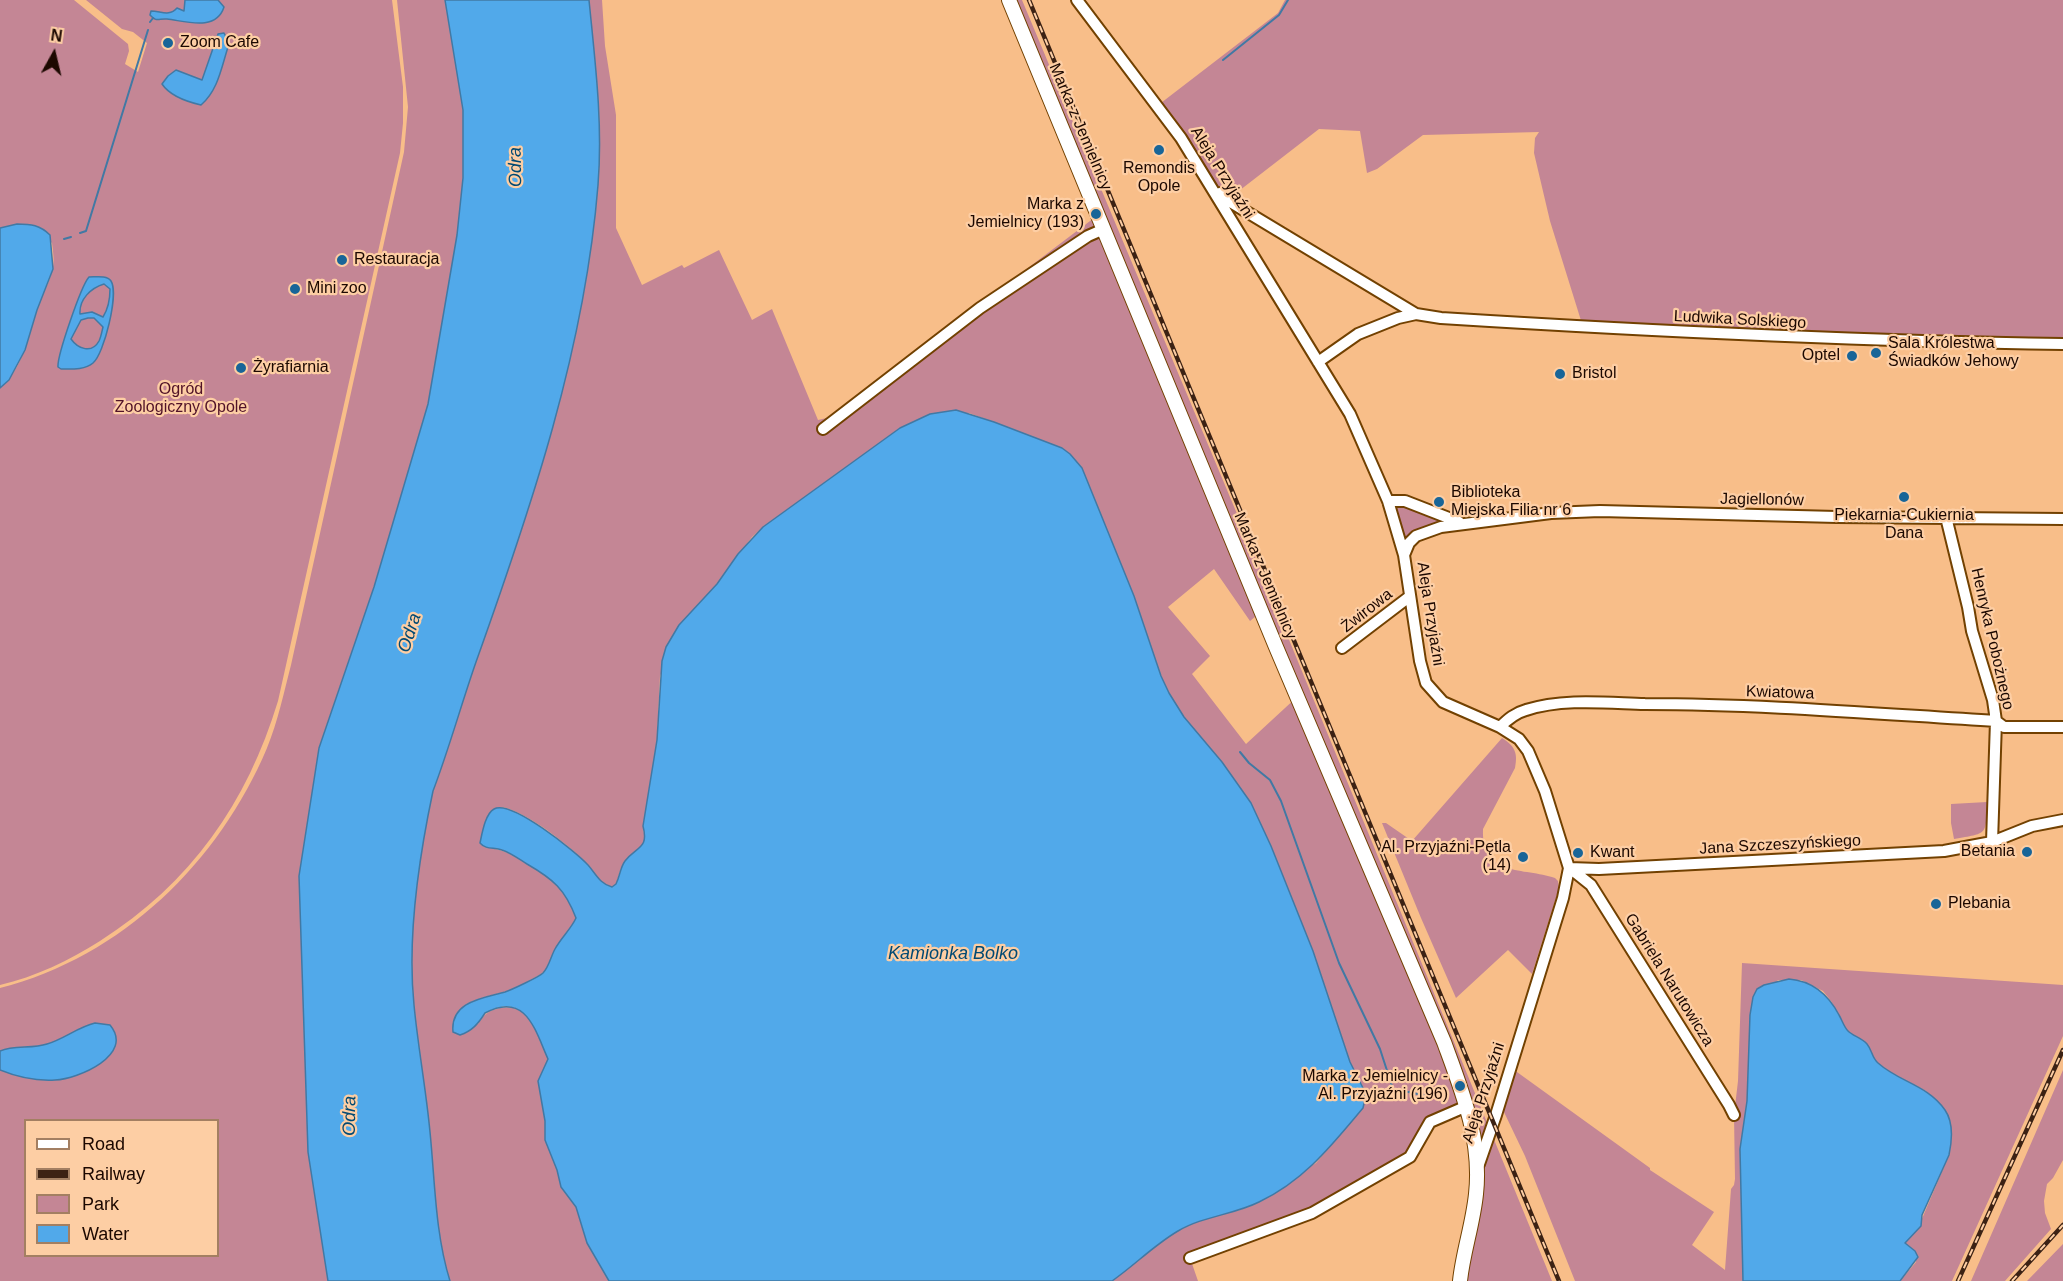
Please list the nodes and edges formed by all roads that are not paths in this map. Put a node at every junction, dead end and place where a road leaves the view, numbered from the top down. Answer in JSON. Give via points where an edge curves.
{"nodes":[{"id":1,"x":1009,"y":0,"type":"edge"},
{"id":2,"x":1077,"y":0,"type":"edge"},
{"id":3,"x":1208,"y":181,"type":"junction"},
{"id":4,"x":1104,"y":229,"type":"junction"},
{"id":5,"x":1416,"y":314,"type":"junction"},
{"id":6,"x":2063,"y":344,"type":"edge"},
{"id":7,"x":1318,"y":362,"type":"junction"},
{"id":8,"x":823,"y":429,"type":"dead end"},
{"id":9,"x":1388,"y":501,"type":"junction"},
{"id":10,"x":1946,"y":517,"type":"junction"},
{"id":11,"x":2063,"y":519,"type":"edge"},
{"id":12,"x":1461,"y":523,"type":"junction"},
{"id":13,"x":1404,"y":555,"type":"junction"},
{"id":14,"x":1409,"y":597,"type":"junction"},
{"id":15,"x":1342,"y":648,"type":"dead end"},
{"id":16,"x":1996,"y":721,"type":"junction"},
{"id":17,"x":1500,"y":727,"type":"junction"},
{"id":18,"x":2063,"y":727,"type":"edge"},
{"id":19,"x":2063,"y":820,"type":"edge"},
{"id":20,"x":1992,"y":842,"type":"junction"},
{"id":21,"x":1569,"y":867,"type":"junction"},
{"id":22,"x":1467,"y":1106,"type":"junction"},
{"id":23,"x":1734,"y":1115,"type":"dead end"},
{"id":24,"x":1478,"y":1169,"type":"junction"},
{"id":25,"x":1190,"y":1258,"type":"dead end"},
{"id":26,"x":1460,"y":1281,"type":"edge"}],
"edges":[{"from":1,"to":4,"type":"main road","name":"Marka z Jemielnicy"},
{"from":2,"to":3,"type":"street","name":"Aleja Przyjaźni","via":[[1181,138]]},
{"from":3,"to":5,"type":"street","name":"Ludwika Solskiego","via":[[1227,200]]},
{"from":3,"to":7,"type":"street","name":"Aleja Przyjaźni"},
{"from":4,"to":8,"type":"street","via":[[1029,273]]},
{"from":4,"to":22,"type":"main road","name":"Marka z Jemielnicy"},
{"from":5,"to":6,"type":"street","name":"Ludwika Solskiego","via":[[1611,329]]},
{"from":5,"to":7,"type":"street","name":"Ludwika Solskiego","via":[[1358,334]]},
{"from":7,"to":9,"type":"street","name":"Aleja Przyjaźni","via":[[1350,414]]},
{"from":9,"to":12,"type":"street","name":"Jagiellonów","via":[[1405,501]]},
{"from":9,"to":13,"type":"street","name":"Aleja Przyjaźni"},
{"from":10,"to":11,"type":"street","name":"Jagiellonów"},
{"from":10,"to":12,"type":"street","name":"Jagiellonów","via":[[1600,511]]},
{"from":10,"to":16,"type":"street","name":"Henryka Pobożnego"},
{"from":12,"to":13,"type":"street","name":"Jagiellonów","via":[[1422,533],[1409,543]]},
{"from":13,"to":14,"type":"street","name":"Aleja Przyjaźni"},
{"from":14,"to":15,"type":"street","name":"Żwirowa"},
{"from":14,"to":17,"type":"street","name":"Aleja Przyjaźni","via":[[1429,688],[1449,706]]},
{"from":16,"to":17,"type":"street","name":"Kwiatowa","via":[[1859,711],[1573,703],[1528,709],[1511,716]]},
{"from":16,"to":18,"type":"street","name":"Kwiatowa","via":[[2004,727]]},
{"from":16,"to":20,"type":"street","name":"Henryka Pobożnego"},
{"from":17,"to":21,"type":"street","name":"Aleja Przyjaźni","via":[[1520,739],[1534,763]]},
{"from":19,"to":20,"type":"street","name":"Jana Szczeszyńskiego","via":[[2032,826]]},
{"from":20,"to":21,"type":"street","name":"Jana Szczeszyńskiego","via":[[1900,854],[1599,870]]},
{"from":21,"to":23,"type":"street","name":"Gabriela Narutowicza","via":[[1591,885]]},
{"from":21,"to":24,"type":"street","name":"Aleja Przyjaźni","via":[[1560,910]]},
{"from":22,"to":24,"type":"main road","name":"Marka z Jemielnicy"},
{"from":22,"to":25,"type":"street","name":"Aleja Przyjaźni","via":[[1430,1122],[1410,1157],[1312,1213]]},
{"from":24,"to":26,"type":"main road","name":"Aleja Przyjaźni"}]}
